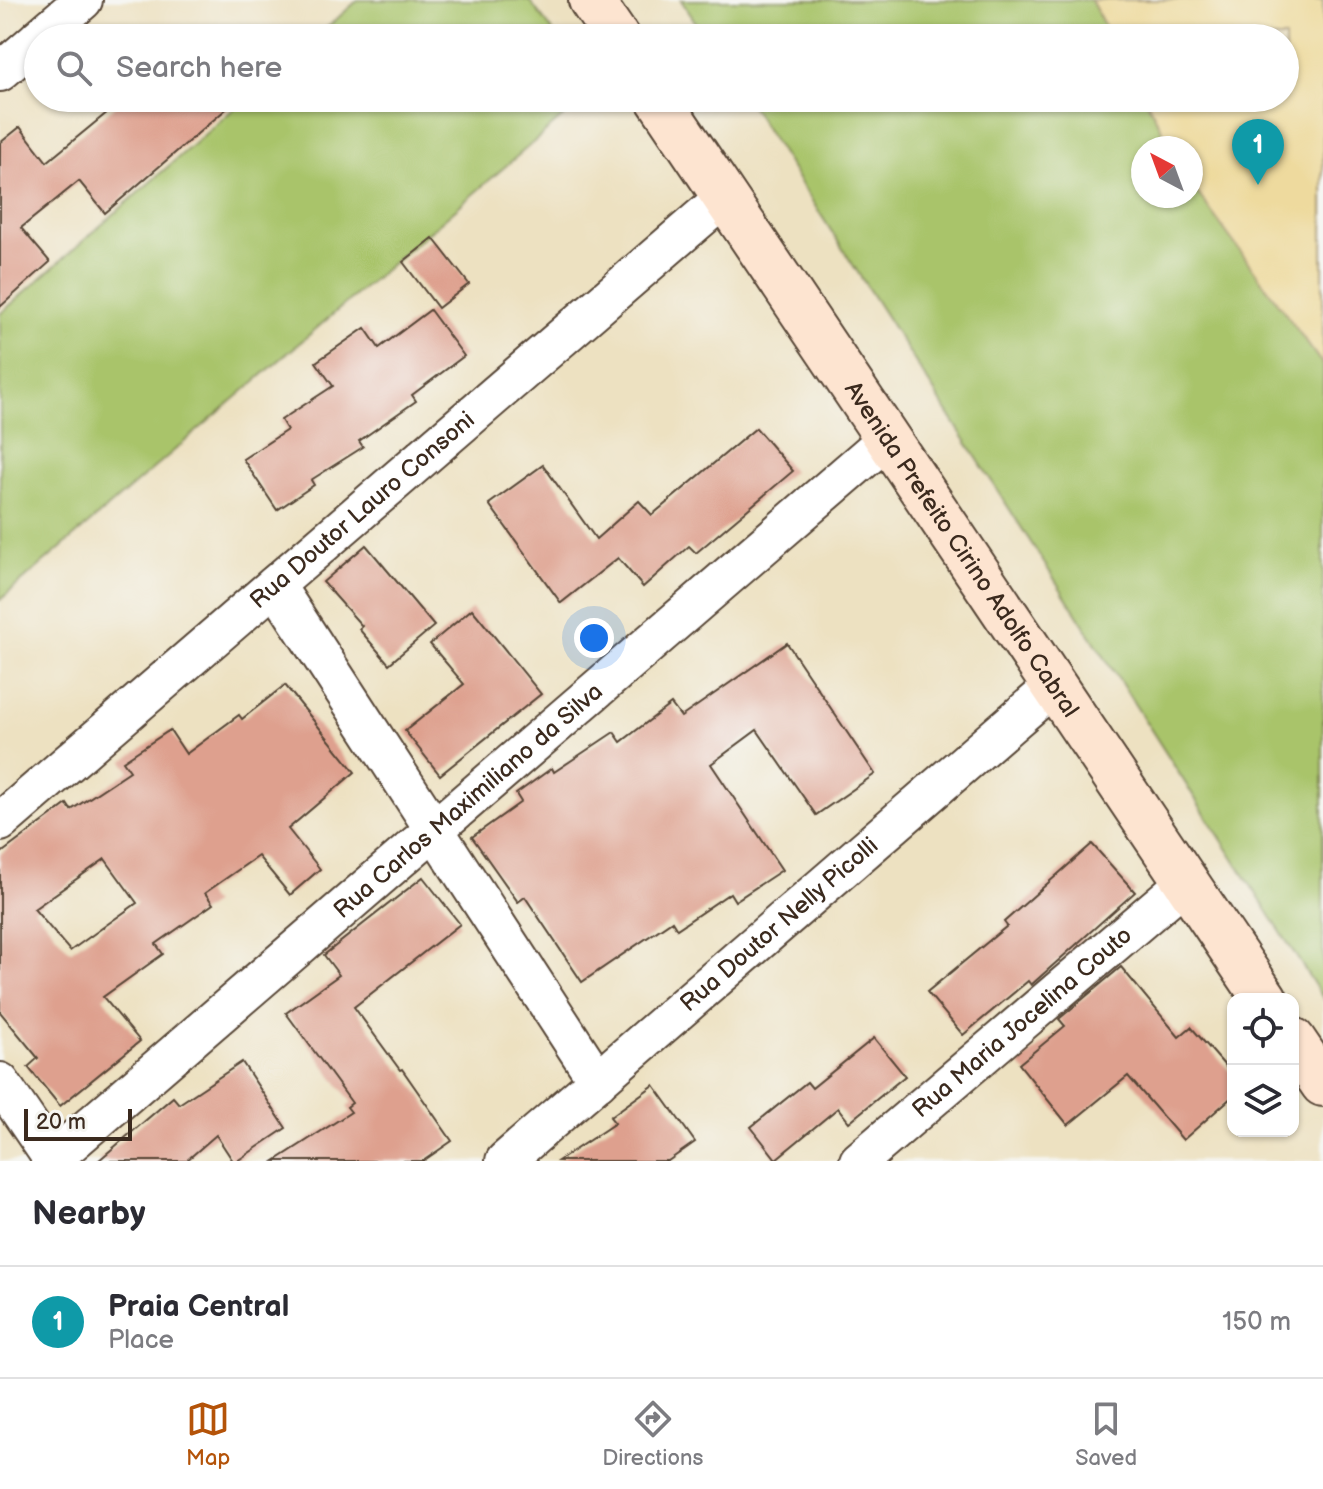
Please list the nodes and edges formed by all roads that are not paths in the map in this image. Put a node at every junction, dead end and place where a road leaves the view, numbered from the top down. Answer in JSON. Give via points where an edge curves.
{"nodes":[{"id":1,"x":83,"y":0,"type":"edge"},
{"id":2,"x":591,"y":0,"type":"edge"},
{"id":3,"x":55,"y":24,"type":"edge"},
{"id":4,"x":607,"y":24,"type":"edge"},
{"id":5,"x":24,"y":51,"type":"edge"},
{"id":6,"x":0,"y":72,"type":"edge"},
{"id":7,"x":667,"y":112,"type":"edge"},
{"id":8,"x":725,"y":197,"type":"junction"},
{"id":9,"x":887,"y":439,"type":"junction"},
{"id":10,"x":275,"y":585,"type":"junction"},
{"id":11,"x":1053,"y":687,"type":"junction"},
{"id":12,"x":0,"y":822,"type":"edge"},
{"id":13,"x":434,"y":830,"type":"junction"},
{"id":14,"x":1186,"y":882,"type":"junction"},
{"id":15,"x":1261,"y":993,"type":"edge"},
{"id":16,"x":1299,"y":1049,"type":"edge"},
{"id":17,"x":598,"y":1081,"type":"junction"},
{"id":18,"x":0,"y":1082,"type":"edge"},
{"id":19,"x":1323,"y":1084,"type":"edge"},
{"id":20,"x":52,"y":1160,"type":"edge"},
{"id":21,"x":505,"y":1161,"type":"edge"},
{"id":22,"x":859,"y":1161,"type":"edge"}],
"edges":[{"from":1,"to":3,"type":"street"},
{"from":2,"to":4,"type":"main road"},
{"from":5,"to":6,"type":"street"},
{"from":7,"to":8,"type":"main road","name":"Avenida Prefeito Cirino Adolfo Cabral"},
{"from":8,"to":9,"type":"main road","name":"Avenida Prefeito Cirino Adolfo Cabral"},
{"from":8,"to":10,"type":"street","name":"Rua Doutor Lauro Consoni"},
{"from":9,"to":11,"type":"main road","name":"Avenida Prefeito Cirino Adolfo Cabral"},
{"from":9,"to":13,"type":"street","name":"Rua Carlos Maximiliano da Silva"},
{"from":10,"to":12,"type":"street","name":"Rua Doutor Lauro Consoni"},
{"from":10,"to":13,"type":"street"},
{"from":11,"to":14,"type":"main road","name":"Avenida Prefeito Cirino Adolfo Cabral"},
{"from":11,"to":17,"type":"street","name":"Rua Doutor Nelly Picolli"},
{"from":13,"to":17,"type":"street"},
{"from":13,"to":20,"type":"street","name":"Rua Carlos Maximiliano da Silva"},
{"from":14,"to":15,"type":"main road","name":"Avenida Prefeito Cirino Adolfo Cabral"},
{"from":14,"to":22,"type":"street","name":"Rua Maria Jocelina Couto"},
{"from":16,"to":19,"type":"main road"},
{"from":17,"to":21,"type":"street","name":"Rua Doutor Nelly Picolli"},
{"from":18,"to":20,"type":"street"}]}
